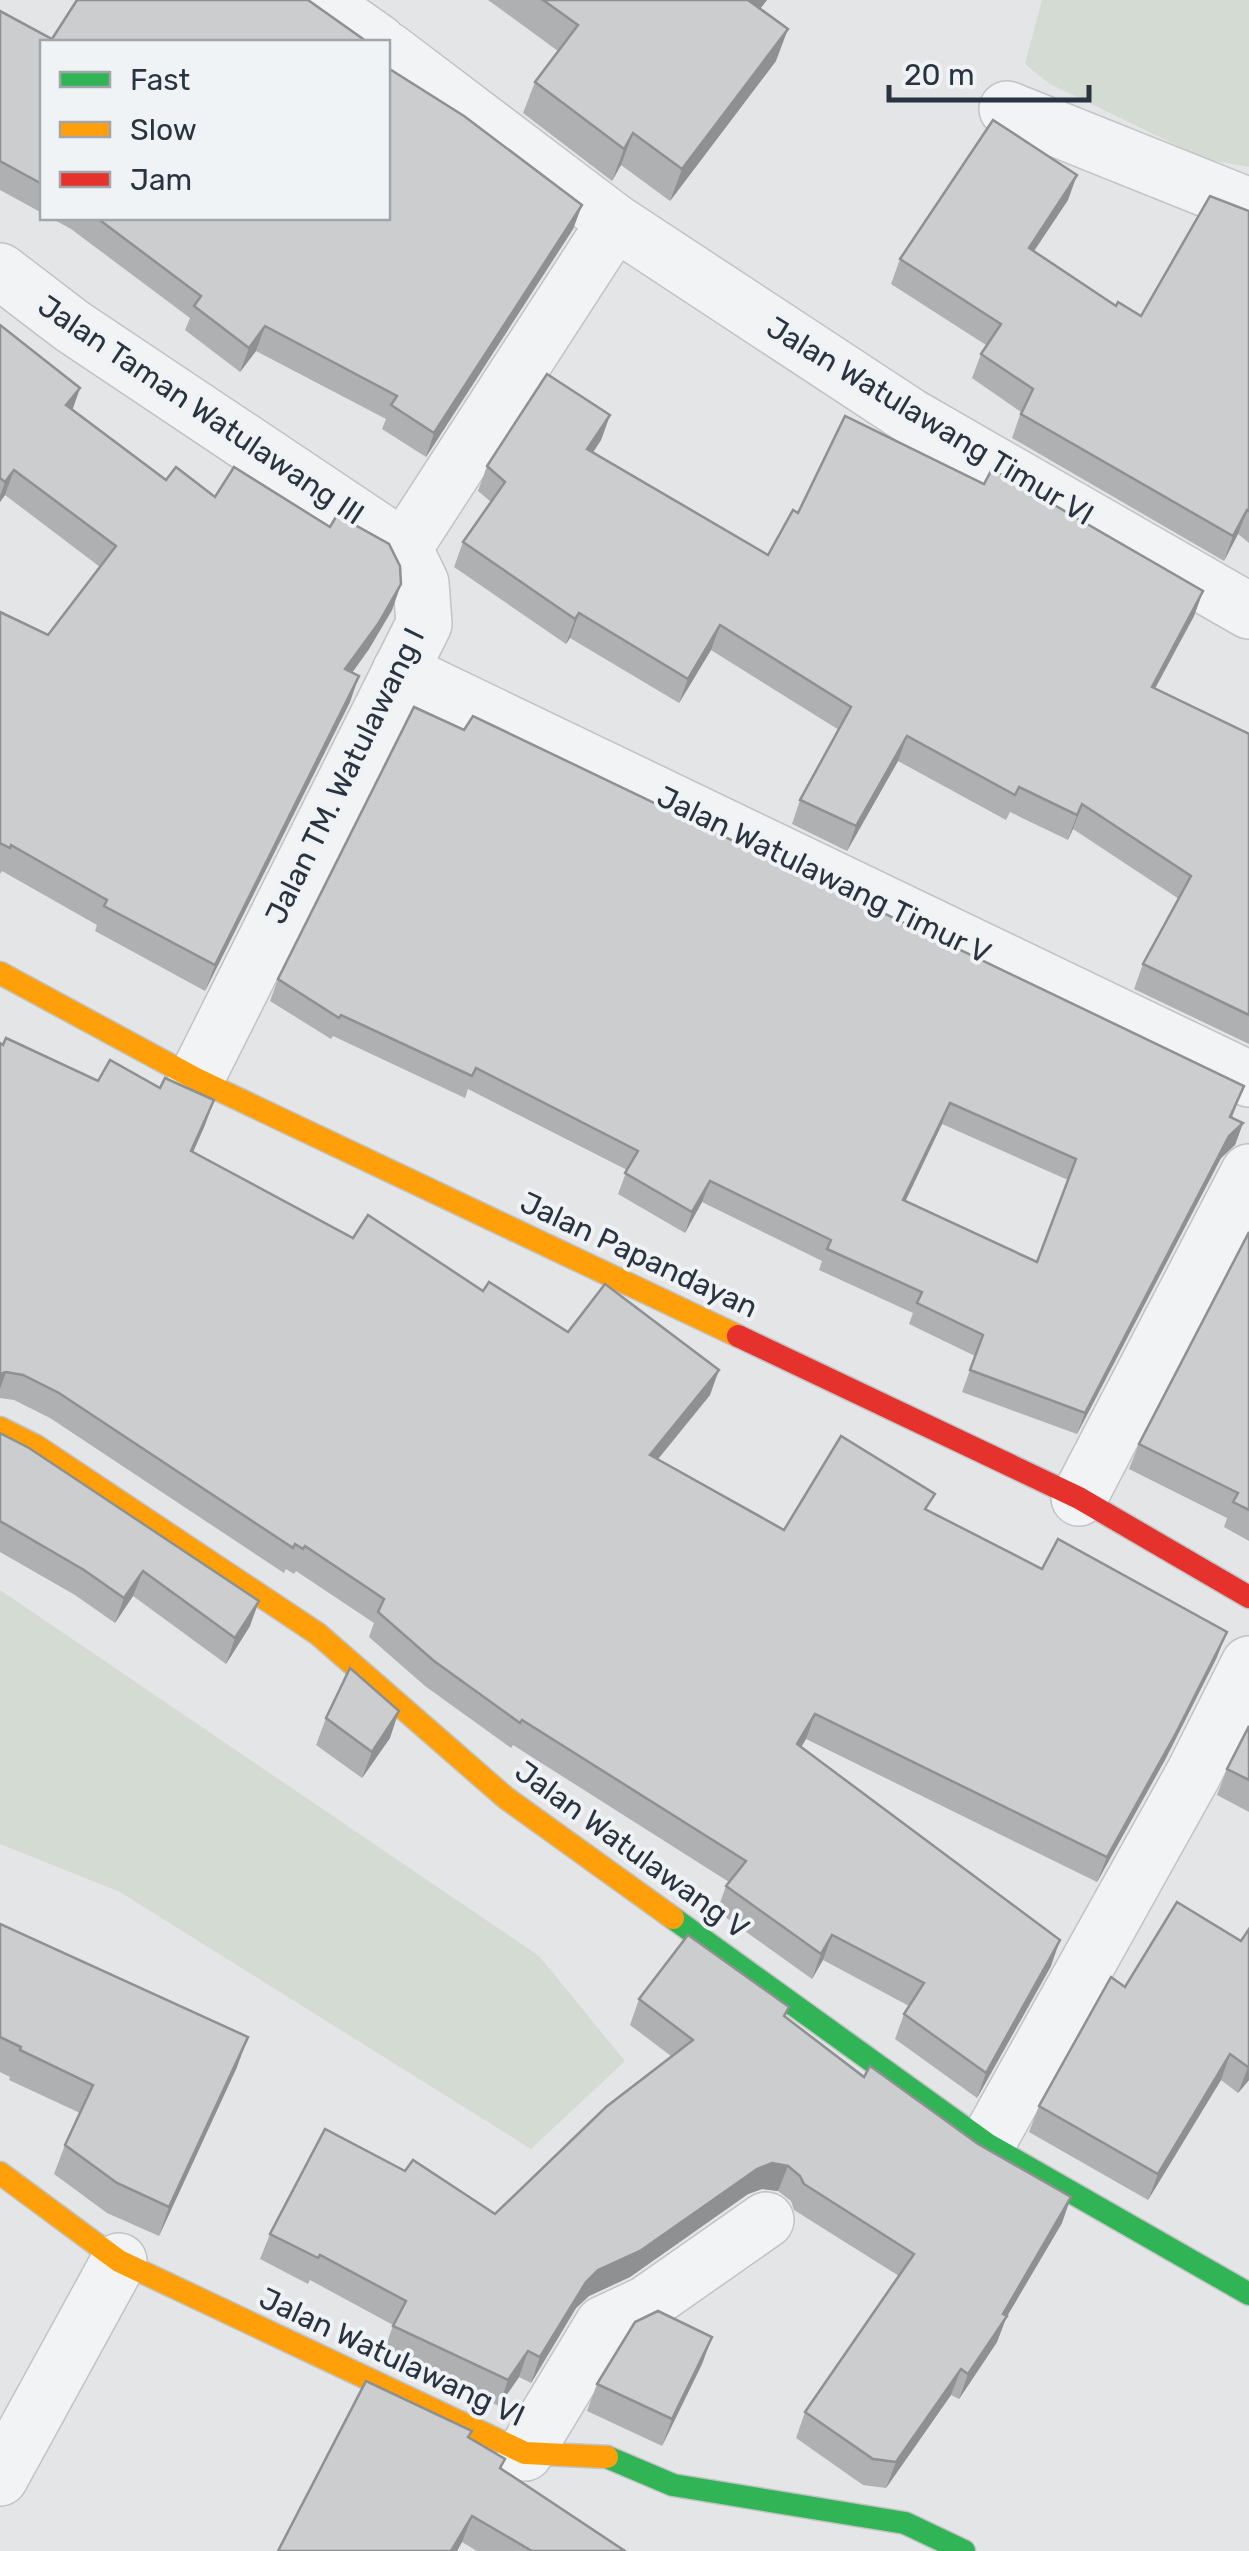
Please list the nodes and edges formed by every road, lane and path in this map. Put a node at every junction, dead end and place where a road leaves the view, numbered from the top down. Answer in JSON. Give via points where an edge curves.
{"nodes":[{"id":1,"x":318,"y":0,"type":"edge"},
{"id":2,"x":375,"y":40,"type":"edge"},
{"id":3,"x":390,"y":52,"type":"edge"},
{"id":4,"x":1007,"y":108,"type":"dead end"},
{"id":5,"x":1249,"y":206,"type":"edge"},
{"id":6,"x":615,"y":222,"type":"junction"},
{"id":7,"x":0,"y":272,"type":"edge"},
{"id":8,"x":404,"y":548,"type":"junction"},
{"id":9,"x":1249,"y":611,"type":"edge"},
{"id":10,"x":400,"y":671,"type":"junction"},
{"id":11,"x":0,"y":973,"type":"edge"},
{"id":12,"x":196,"y":1079,"type":"junction"},
{"id":13,"x":1249,"y":1079,"type":"edge"},
{"id":14,"x":1249,"y":1172,"type":"edge"},
{"id":15,"x":0,"y":1428,"type":"edge"},
{"id":16,"x":1078,"y":1498,"type":"junction"},
{"id":17,"x":1249,"y":1597,"type":"edge"},
{"id":18,"x":1249,"y":1664,"type":"edge"},
{"id":19,"x":987,"y":2144,"type":"junction"},
{"id":20,"x":0,"y":2173,"type":"edge"},
{"id":21,"x":766,"y":2220,"type":"dead end"},
{"id":22,"x":119,"y":2260,"type":"junction"},
{"id":23,"x":1249,"y":2294,"type":"edge"},
{"id":24,"x":525,"y":2453,"type":"junction"},
{"id":25,"x":0,"y":2478,"type":"edge"},
{"id":26,"x":964,"y":2551,"type":"edge"}],
"edges":[{"from":1,"to":2,"type":"street"},
{"from":3,"to":6,"type":"street","name":"Jalan Watulawang Timur VI"},
{"from":4,"to":5,"type":"street"},
{"from":6,"to":8,"type":"street"},
{"from":6,"to":9,"type":"street","name":"Jalan Watulawang Timur VI","via":[[910,416]]},
{"from":7,"to":8,"type":"street","name":"Jalan Taman Watulawang III"},
{"from":8,"to":10,"type":"street","name":"Jalan TM. Watulawang I","via":[[420,583],[424,624]]},
{"from":10,"to":12,"type":"street","name":"Jalan TM. Watulawang I"},
{"from":10,"to":13,"type":"street","name":"Jalan Watulawang Timur V"},
{"from":11,"to":12,"type":"street","name":"Jalan Papandayan"},
{"from":12,"to":16,"type":"street","name":"Jalan Papandayan"},
{"from":14,"to":16,"type":"street"},
{"from":15,"to":19,"type":"street","name":"Jalan Watulawang V","via":[[318,1634],[506,1798]]},
{"from":16,"to":17,"type":"street","name":"Jalan Papandayan"},
{"from":18,"to":19,"type":"street"},
{"from":19,"to":23,"type":"street","name":"Jalan Watulawang V"},
{"from":20,"to":22,"type":"street","name":"Jalan Watulawang VI"},
{"from":21,"to":24,"type":"street","via":[[646,2304],[603,2324]]},
{"from":22,"to":24,"type":"street","name":"Jalan Watulawang VI"},
{"from":22,"to":25,"type":"street"},
{"from":24,"to":26,"type":"street","name":"Jalan Watulawang VI","via":[[601,2454],[672,2485],[905,2523]]}]}
